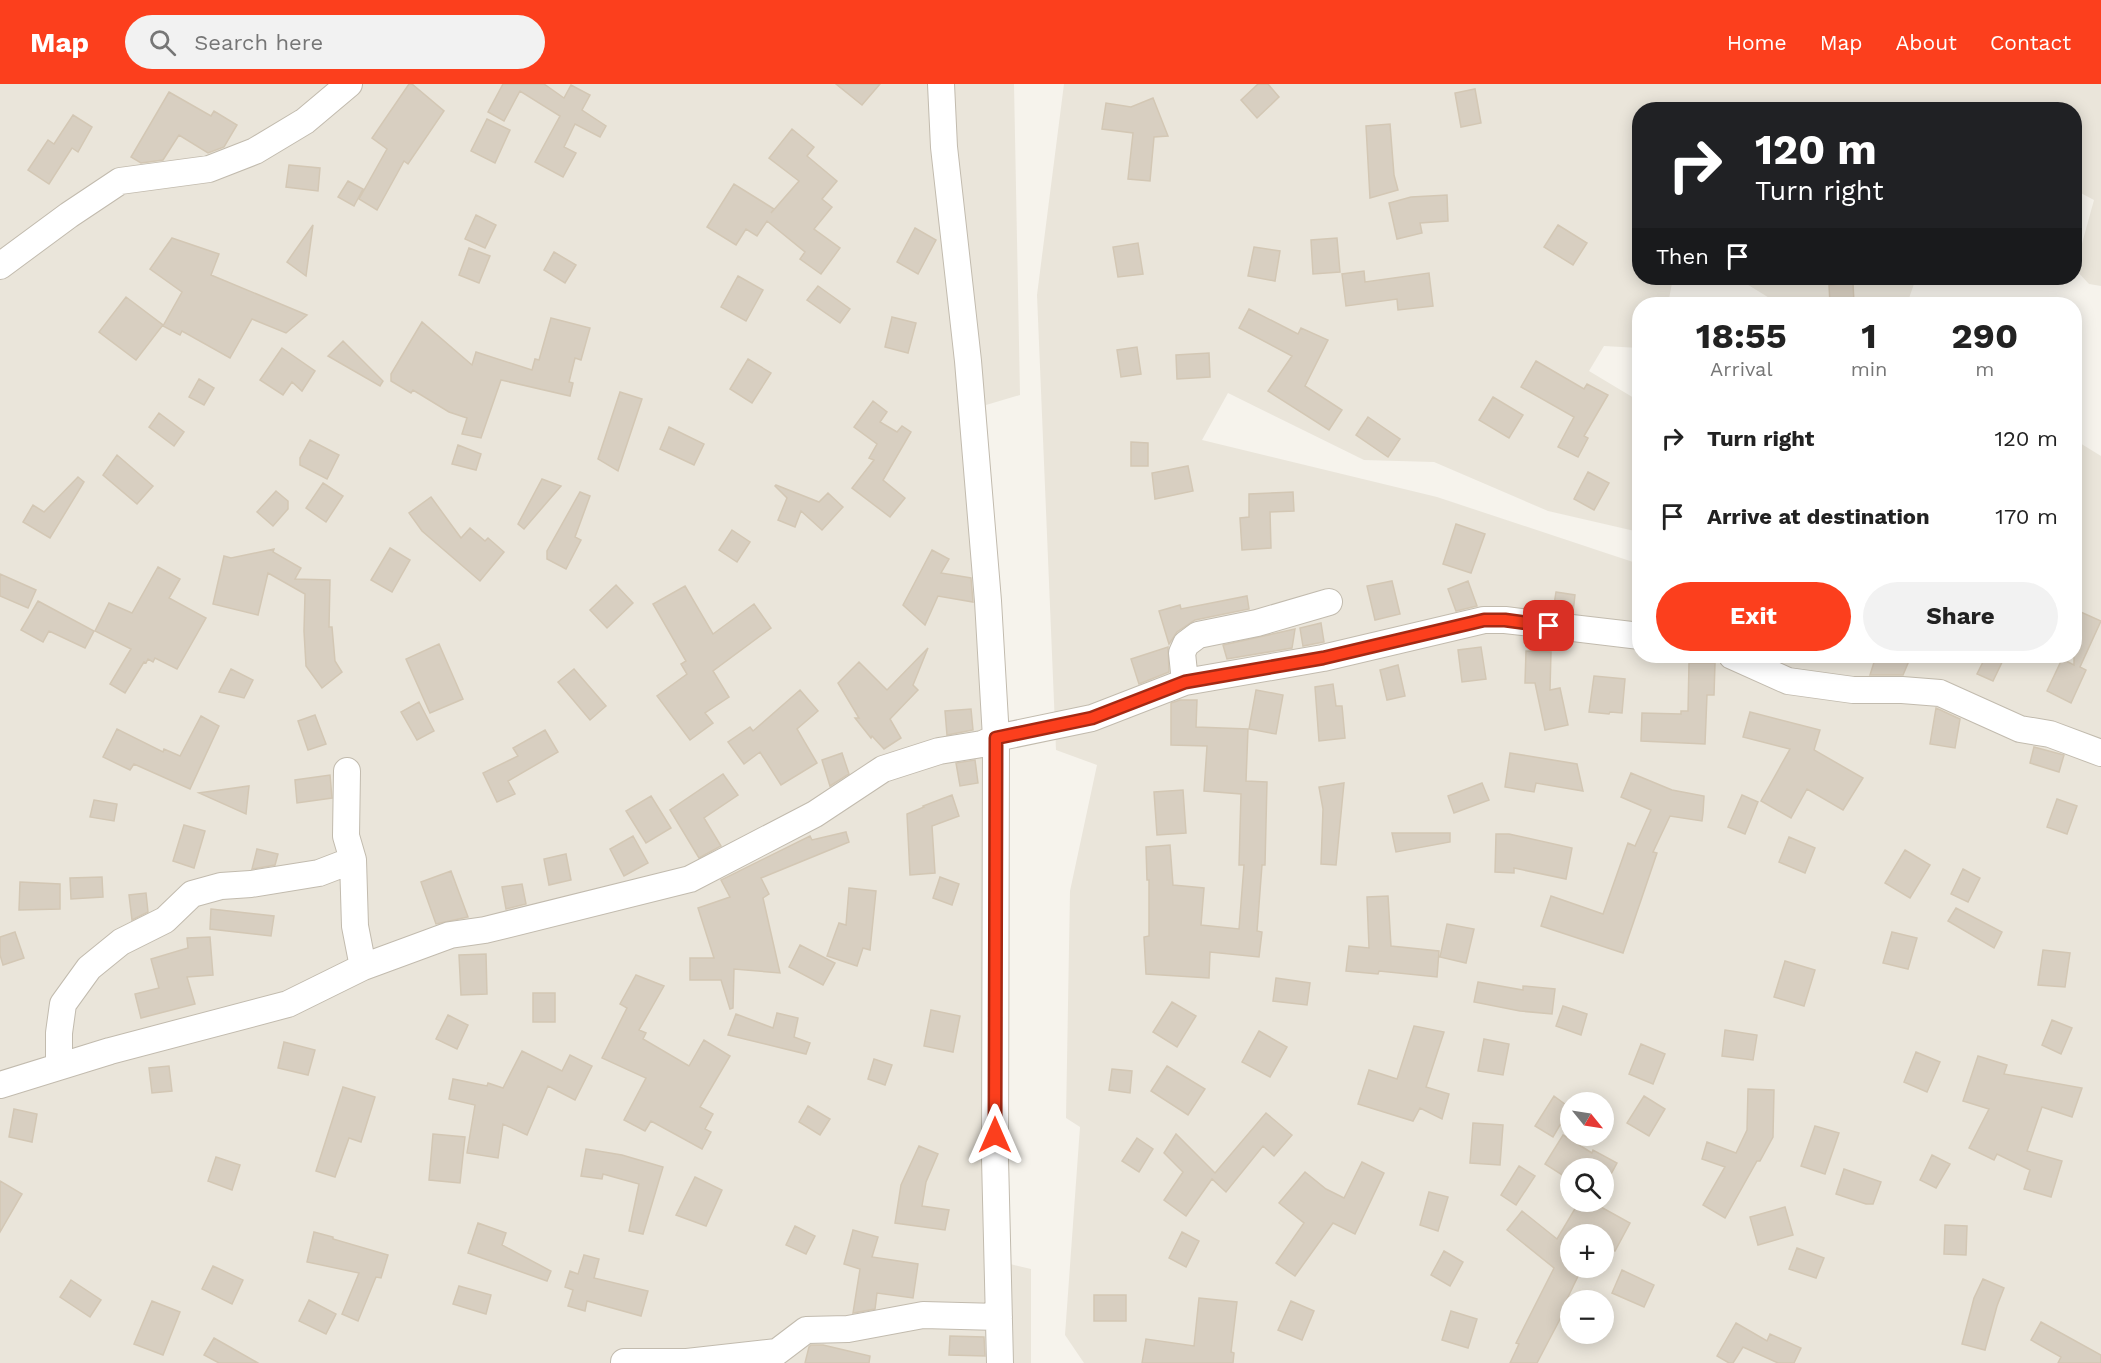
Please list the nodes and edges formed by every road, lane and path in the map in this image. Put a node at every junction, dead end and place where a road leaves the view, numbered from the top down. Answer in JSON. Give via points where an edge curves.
{"nodes":[{"id":1,"x":349,"y":84,"type":"edge"},
{"id":2,"x":941,"y":84,"type":"edge"},
{"id":3,"x":0,"y":266,"type":"edge"},
{"id":4,"x":1329,"y":602,"type":"dead end"},
{"id":5,"x":1632,"y":635,"type":"edge"},
{"id":6,"x":1748,"y":663,"type":"edge"},
{"id":7,"x":1185,"y":682,"type":"junction"},
{"id":8,"x":996,"y":738,"type":"junction"},
{"id":9,"x":2101,"y":753,"type":"edge"},
{"id":10,"x":347,"y":771,"type":"dead end"},
{"id":11,"x":353,"y":860,"type":"junction"},
{"id":12,"x":363,"y":968,"type":"junction"},
{"id":13,"x":58,"y":1066,"type":"junction"},
{"id":14,"x":0,"y":1085,"type":"edge"},
{"id":15,"x":999,"y":1317,"type":"junction"},
{"id":16,"x":624,"y":1362,"type":"edge"},
{"id":17,"x":1000,"y":1363,"type":"edge"}],
"edges":[{"from":1,"to":3,"type":"street","via":[[305,121],[255,152],[209,169],[120,181]]},
{"from":2,"to":8,"type":"street","via":[[944,147],[968,361]]},
{"from":4,"to":7,"type":"street","via":[[1198,635],[1182,653]]},
{"from":5,"to":7,"type":"street","via":[[1484,620],[1323,658]]},
{"from":6,"to":9,"type":"street","via":[[1788,681],[1853,690],[1940,693],[2020,729],[2050,734]]},
{"from":7,"to":8,"type":"street","via":[[1092,718]]},
{"from":8,"to":12,"type":"street","via":[[883,769],[815,814],[690,879],[485,930],[450,935]]},
{"from":8,"to":15,"type":"street","via":[[995,1158]]},
{"from":10,"to":11,"type":"street","via":[[346,836]]},
{"from":11,"to":12,"type":"street","via":[[355,926]]},
{"from":11,"to":13,"type":"street","via":[[319,873],[221,886],[192,894],[165,920],[121,942],[89,968],[63,1004]]},
{"from":12,"to":13,"type":"street","via":[[288,1004]]},
{"from":13,"to":14,"type":"street"},
{"from":15,"to":16,"type":"street","via":[[923,1315],[848,1329],[806,1330],[777,1352],[687,1362]]},
{"from":15,"to":17,"type":"street"}]}
